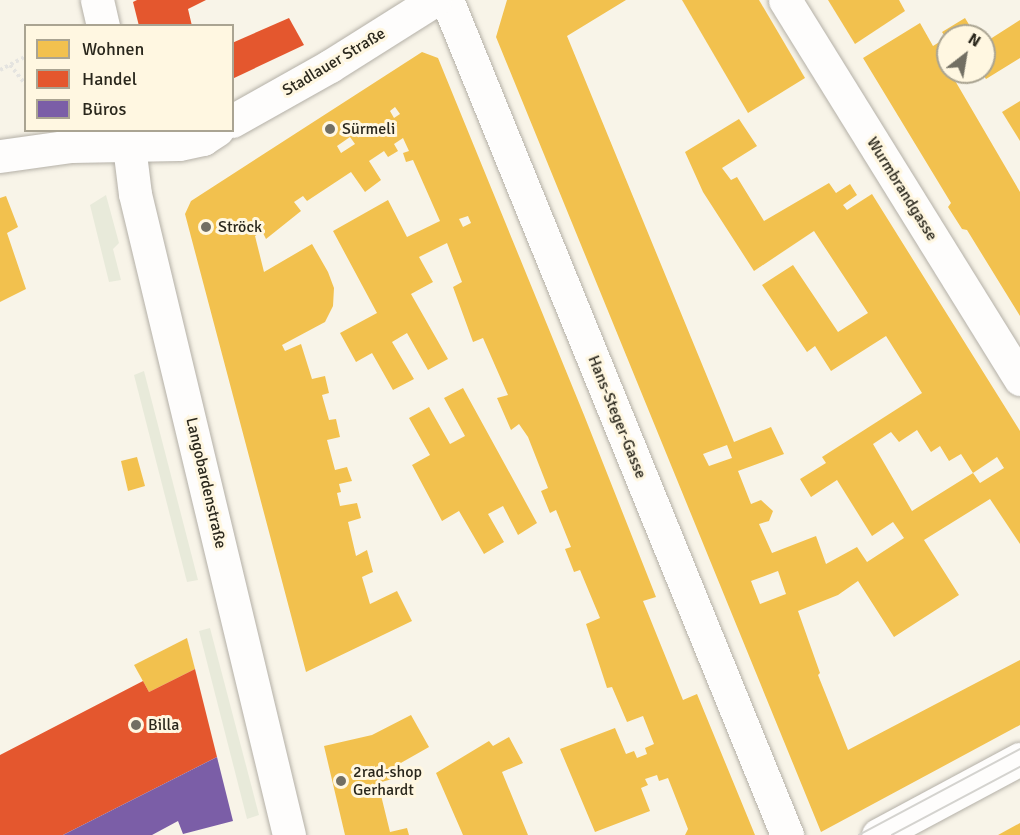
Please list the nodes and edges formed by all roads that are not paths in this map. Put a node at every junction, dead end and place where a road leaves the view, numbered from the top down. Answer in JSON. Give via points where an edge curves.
{"nodes":[{"id":1,"x":96,"y":0,"type":"edge"},
{"id":2,"x":435,"y":0,"type":"edge"},
{"id":3,"x":447,"y":0,"type":"edge"},
{"id":4,"x":785,"y":0,"type":"edge"},
{"id":5,"x":102,"y":24,"type":"edge"},
{"id":6,"x":234,"y":120,"type":"edge"},
{"id":7,"x":213,"y":132,"type":"edge"},
{"id":8,"x":128,"y":138,"type":"edge"},
{"id":9,"x":0,"y":156,"type":"edge"},
{"id":10,"x":1020,"y":379,"type":"edge"},
{"id":11,"x":1020,"y":759,"type":"edge"},
{"id":12,"x":289,"y":835,"type":"edge"},
{"id":13,"x":787,"y":835,"type":"edge"},
{"id":14,"x":878,"y":835,"type":"edge"}],
"edges":[{"from":1,"to":5,"type":"street"},
{"from":2,"to":6,"type":"street","name":"Stadlauer Straße"},
{"from":3,"to":13,"type":"street","name":"Hans-Steger-Gasse"},
{"from":4,"to":10,"type":"street","name":"Wurmbrandgasse"},
{"from":7,"to":8,"type":"street","via":[[203,139],[179,144]]},
{"from":8,"to":9,"type":"street"},
{"from":8,"to":12,"type":"street","name":"Langobardenstraße","via":[[135,194]]},
{"from":11,"to":14,"type":"street"}]}
